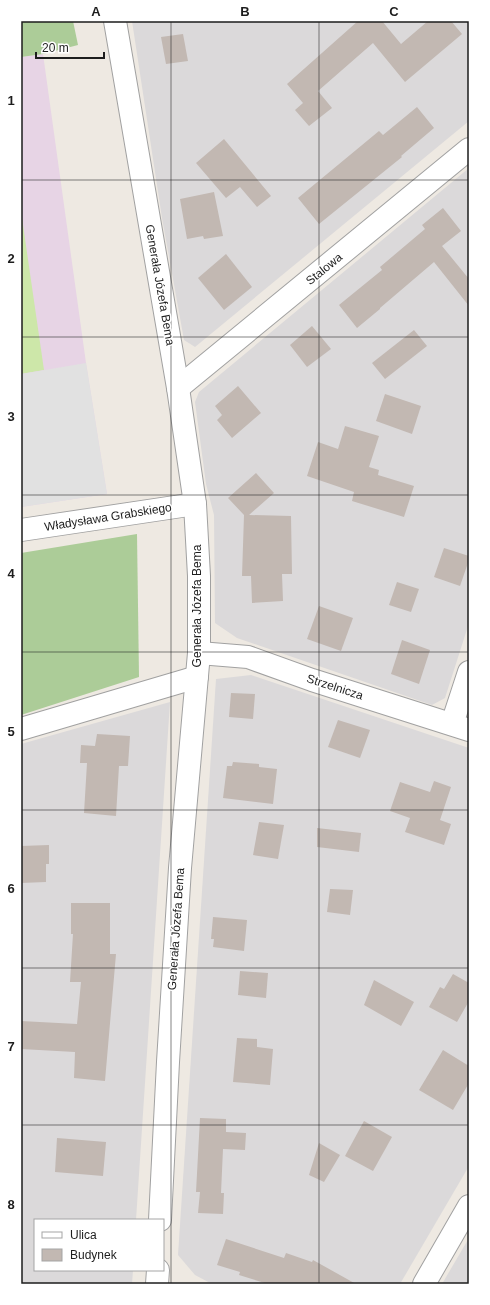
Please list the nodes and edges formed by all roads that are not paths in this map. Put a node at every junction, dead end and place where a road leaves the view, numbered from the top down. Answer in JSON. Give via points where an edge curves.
{"nodes":[{"id":1,"x":115,"y":21,"type":"edge"},
{"id":2,"x":469,"y":149,"type":"edge"},
{"id":3,"x":178,"y":388,"type":"junction"},
{"id":4,"x":194,"y":504,"type":"junction"},
{"id":5,"x":21,"y":530,"type":"edge"},
{"id":6,"x":199,"y":653,"type":"junction"},
{"id":7,"x":469,"y":672,"type":"edge"},
{"id":8,"x":197,"y":677,"type":"junction"},
{"id":9,"x":461,"y":727,"type":"edge"},
{"id":10,"x":21,"y":729,"type":"edge"},
{"id":11,"x":469,"y":1206,"type":"edge"},
{"id":12,"x":160,"y":1219,"type":"edge"},
{"id":13,"x":424,"y":1284,"type":"edge"}],
"edges":[{"from":1,"to":3,"type":"street","name":"Generała Józefa Bema"},
{"from":2,"to":3,"type":"street","name":"Stalowa"},
{"from":3,"to":4,"type":"street","name":"Generała Józefa Bema"},
{"from":4,"to":5,"type":"street","name":"Władysława Grabskiego"},
{"from":4,"to":6,"type":"street","name":"Generała Józefa Bema","via":[[199,576]]},
{"from":6,"to":8,"type":"street","name":"Generała Józefa Bema"},
{"from":6,"to":9,"type":"street","name":"Strzelnicza","via":[[248,657]]},
{"from":7,"to":9,"type":"street"},
{"from":8,"to":10,"type":"street"},
{"from":8,"to":12,"type":"street","name":"Generała Józefa Bema","via":[[180,868]]},
{"from":11,"to":13,"type":"street"}]}
